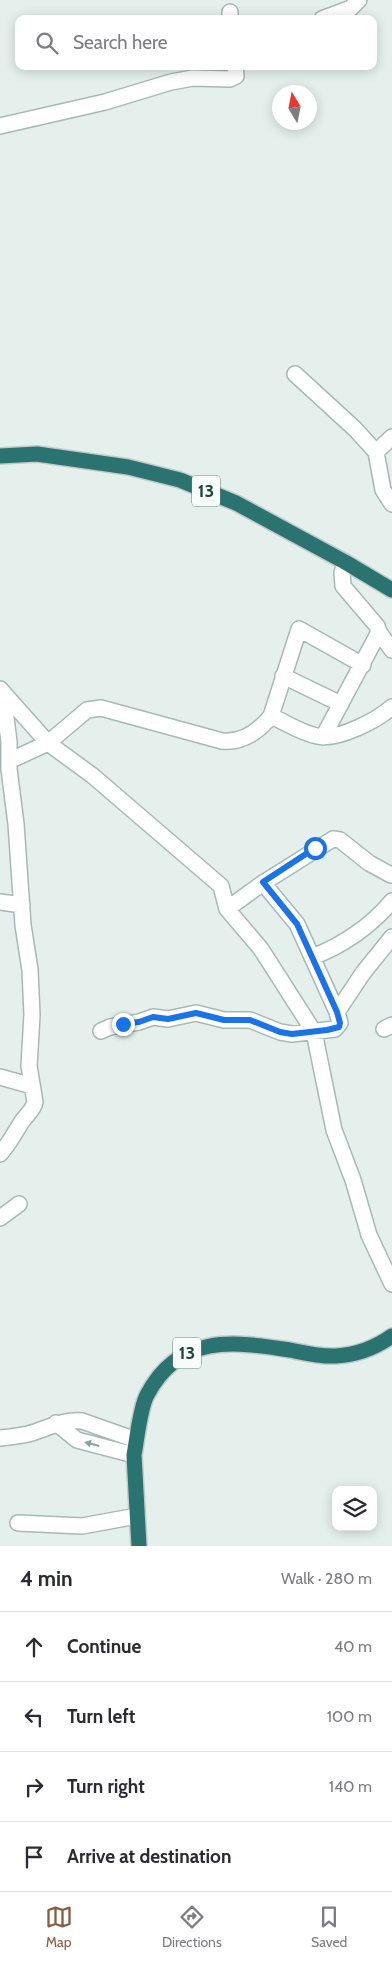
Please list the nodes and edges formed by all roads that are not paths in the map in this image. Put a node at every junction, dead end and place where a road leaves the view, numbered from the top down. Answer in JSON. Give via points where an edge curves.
{"nodes":[{"id":1,"x":359,"y":0,"type":"edge"},
{"id":2,"x":333,"y":15,"type":"edge"},
{"id":3,"x":193,"y":70,"type":"edge"},
{"id":4,"x":235,"y":70,"type":"edge"},
{"id":5,"x":183,"y":80,"type":"junction"},
{"id":6,"x":0,"y":126,"type":"edge"},
{"id":7,"x":295,"y":374,"type":"dead end"},
{"id":8,"x":392,"y":437,"type":"edge"},
{"id":9,"x":376,"y":452,"type":"junction"},
{"id":10,"x":0,"y":456,"type":"edge"},
{"id":11,"x":392,"y":504,"type":"edge"},
{"id":12,"x":345,"y":562,"type":"junction"},
{"id":13,"x":392,"y":590,"type":"edge"},
{"id":14,"x":379,"y":632,"type":"junction"},
{"id":15,"x":392,"y":650,"type":"edge"},
{"id":16,"x":363,"y":665,"type":"junction"},
{"id":17,"x":283,"y":676,"type":"junction"},
{"id":18,"x":2,"y":691,"type":"edge"},
{"id":19,"x":342,"y":704,"type":"junction"},
{"id":20,"x":392,"y":707,"type":"edge"},
{"id":21,"x":270,"y":716,"type":"junction"},
{"id":22,"x":323,"y":737,"type":"junction"},
{"id":23,"x":48,"y":743,"type":"junction"},
{"id":24,"x":9,"y":761,"type":"junction"},
{"id":25,"x":392,"y":877,"type":"edge"},
{"id":26,"x":263,"y":882,"type":"junction"},
{"id":27,"x":392,"y":901,"type":"edge"},
{"id":28,"x":0,"y":902,"type":"edge"},
{"id":29,"x":22,"y":905,"type":"junction"},
{"id":30,"x":227,"y":909,"type":"junction"},
{"id":31,"x":392,"y":937,"type":"edge"},
{"id":32,"x":312,"y":957,"type":"junction"},
{"id":33,"x":337,"y":1012,"type":"junction"},
{"id":34,"x":101,"y":1031,"type":"dead end"},
{"id":35,"x":314,"y":1032,"type":"junction"},
{"id":36,"x":0,"y":1077,"type":"edge"},
{"id":37,"x":32,"y":1086,"type":"junction"},
{"id":38,"x":0,"y":1154,"type":"edge"},
{"id":39,"x":19,"y":1204,"type":"dead end"},
{"id":40,"x":0,"y":1218,"type":"edge"},
{"id":41,"x":392,"y":1284,"type":"edge"},
{"id":42,"x":392,"y":1336,"type":"edge"},
{"id":43,"x":0,"y":1438,"type":"edge"},
{"id":44,"x":135,"y":1447,"type":"junction"},
{"id":45,"x":137,"y":1516,"type":"junction"},
{"id":46,"x":18,"y":1523,"type":"dead end"},
{"id":47,"x":139,"y":1546,"type":"edge"}],
"edges":[{"from":1,"to":2,"type":"street","via":[[351,8]]},
{"from":3,"to":5,"type":"street"},
{"from":4,"to":5,"type":"street","via":[[236,76],[230,78]]},
{"from":5,"to":6,"type":"street"},
{"from":7,"to":9,"type":"street"},
{"from":8,"to":9,"type":"street"},
{"from":9,"to":11,"type":"street","via":[[383,490]]},
{"from":10,"to":12,"type":"highway","number":"13","via":[[37,454],[128,467],[180,480],[236,503]]},
{"from":12,"to":13,"type":"highway","number":"13"},
{"from":12,"to":14,"type":"street","via":[[343,586]]},
{"from":14,"to":15,"type":"street"},
{"from":14,"to":16,"type":"street"},
{"from":16,"to":17,"type":"street","via":[[300,629]]},
{"from":16,"to":19,"type":"street"},
{"from":17,"to":19,"type":"street"},
{"from":17,"to":21,"type":"street"},
{"from":18,"to":23,"type":"street"},
{"from":18,"to":24,"type":"street"},
{"from":19,"to":22,"type":"street"},
{"from":20,"to":22,"type":"street","via":[[367,723]]},
{"from":21,"to":22,"type":"street"},
{"from":21,"to":23,"type":"street","via":[[252,734],[228,742],[94,708],[87,710]]},
{"from":23,"to":24,"type":"street"},
{"from":23,"to":30,"type":"street","via":[[93,776],[221,886]]},
{"from":24,"to":29,"type":"street"},
{"from":25,"to":26,"type":"street","via":[[336,838]]},
{"from":26,"to":30,"type":"street"},
{"from":26,"to":32,"type":"street","via":[[297,924]]},
{"from":27,"to":32,"type":"street","via":[[361,930],[329,951]]},
{"from":28,"to":29,"type":"street"},
{"from":29,"to":37,"type":"street","via":[[30,970],[32,1015],[28,1066]]},
{"from":30,"to":35,"type":"street","via":[[261,950]]},
{"from":31,"to":33,"type":"street"},
{"from":32,"to":33,"type":"street"},
{"from":33,"to":35,"type":"street","via":[[339,1027]]},
{"from":34,"to":35,"type":"street","via":[[153,1017],[168,1019],[196,1013],[224,1020],[250,1020],[292,1034]]},
{"from":35,"to":41,"type":"street","via":[[334,1130],[369,1235]]},
{"from":36,"to":37,"type":"street"},
{"from":37,"to":38,"type":"street","via":[[34,1107]]},
{"from":39,"to":40,"type":"street"},
{"from":42,"to":44,"type":"highway","number":"13","via":[[363,1352],[335,1356],[238,1344],[193,1350],[177,1358],[161,1374],[146,1397]]},
{"from":43,"to":44,"type":"street","via":[[29,1434],[56,1423],[82,1421]]},
{"from":44,"to":45,"type":"highway","number":"13"},
{"from":45,"to":46,"type":"street","via":[[82,1526]]},
{"from":45,"to":47,"type":"highway","number":"13"}]}
